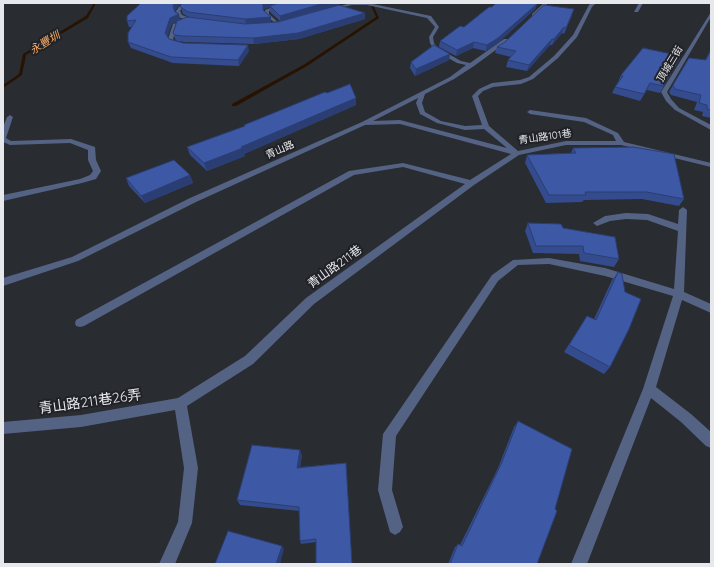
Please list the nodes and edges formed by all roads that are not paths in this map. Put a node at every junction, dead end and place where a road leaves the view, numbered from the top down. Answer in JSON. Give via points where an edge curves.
{"nodes":[{"id":1,"x":184,"y":3,"type":"edge"},
{"id":2,"x":288,"y":3,"type":"edge"},
{"id":3,"x":546,"y":3,"type":"edge"},
{"id":4,"x":594,"y":3,"type":"edge"},
{"id":5,"x":641,"y":3,"type":"edge"},
{"id":6,"x":324,"y":11,"type":"edge"},
{"id":7,"x":636,"y":11,"type":"dead end"},
{"id":8,"x":711,"y":13,"type":"edge"},
{"id":9,"x":188,"y":20,"type":"junction"},
{"id":10,"x":203,"y":22,"type":"edge"},
{"id":11,"x":287,"y":22,"type":"edge"},
{"id":12,"x":526,"y":23,"type":"edge"},
{"id":13,"x":279,"y":25,"type":"junction"},
{"id":14,"x":271,"y":26,"type":"edge"},
{"id":15,"x":510,"y":37,"type":"edge"},
{"id":16,"x":185,"y":46,"type":"edge"},
{"id":17,"x":472,"y":65,"type":"junction"},
{"id":18,"x":422,"y":94,"type":"junction"},
{"id":19,"x":530,"y":112,"type":"dead end"},
{"id":20,"x":10,"y":117,"type":"dead end"},
{"id":21,"x":364,"y":123,"type":"junction"},
{"id":22,"x":486,"y":127,"type":"junction"},
{"id":23,"x":711,"y":128,"type":"edge"},
{"id":24,"x":3,"y":138,"type":"edge"},
{"id":25,"x":621,"y":143,"type":"junction"},
{"id":26,"x":517,"y":153,"type":"junction"},
{"id":27,"x":711,"y":165,"type":"edge"},
{"id":28,"x":472,"y":183,"type":"junction"},
{"id":29,"x":3,"y":198,"type":"edge"},
{"id":30,"x":683,"y":210,"type":"edge"},
{"id":31,"x":597,"y":223,"type":"dead end"},
{"id":32,"x":682,"y":229,"type":"junction"},
{"id":33,"x":3,"y":282,"type":"edge"},
{"id":34,"x":679,"y":294,"type":"junction"},
{"id":35,"x":711,"y":309,"type":"edge"},
{"id":36,"x":80,"y":323,"type":"dead end"},
{"id":37,"x":649,"y":389,"type":"junction"},
{"id":38,"x":180,"y":404,"type":"junction"},
{"id":39,"x":3,"y":428,"type":"edge"},
{"id":40,"x":711,"y":441,"type":"edge"},
{"id":41,"x":394,"y":527,"type":"dead end"},
{"id":42,"x":167,"y":564,"type":"edge"},
{"id":43,"x":579,"y":564,"type":"edge"}],
"edges":[{"from":1,"to":9,"type":"street","via":[[178,11],[180,16]]},
{"from":2,"to":13,"type":"street","via":[[267,10],[267,14]]},
{"from":3,"to":12,"type":"street"},
{"from":4,"to":22,"type":"street","via":[[575,36],[556,57],[531,78],[492,86],[481,90],[475,96]]},
{"from":5,"to":7,"type":"street"},
{"from":6,"to":17,"type":"street","via":[[352,4],[367,4],[422,15],[432,20],[437,27],[431,37],[436,49],[459,62]]},
{"from":8,"to":23,"type":"street","name":"頂城三街","via":[[664,92],[668,100],[686,116]]},
{"from":9,"to":10,"type":"street"},
{"from":9,"to":16,"type":"street","via":[[175,25],[170,39]]},
{"from":11,"to":13,"type":"street"},
{"from":13,"to":14,"type":"street"},
{"from":15,"to":17,"type":"street","name":"青山路"},
{"from":17,"to":18,"type":"street","name":"青山路"},
{"from":18,"to":21,"type":"street","name":"青山路"},
{"from":18,"to":22,"type":"street","via":[[419,103],[422,113],[439,122],[465,128]]},
{"from":19,"to":25,"type":"street","via":[[586,120],[616,134]]},
{"from":20,"to":24,"type":"street"},
{"from":21,"to":26,"type":"street","via":[[400,122]]},
{"from":21,"to":33,"type":"street","name":"青山路","via":[[193,200],[74,259]]},
{"from":22,"to":26,"type":"street","name":"青山路101巷"},
{"from":24,"to":29,"type":"street","via":[[10,143],[71,141],[92,149],[92,160],[97,171],[93,177],[82,181]]},
{"from":25,"to":26,"type":"street","name":"青山路101巷","via":[[566,143]]},
{"from":25,"to":27,"type":"street","name":"青山路101巷"},
{"from":26,"to":28,"type":"street","name":"青山路211巷"},
{"from":28,"to":36,"type":"street","via":[[403,165],[352,173]]},
{"from":28,"to":38,"type":"street","name":"青山路211巷","via":[[310,301],[249,360]]},
{"from":30,"to":32,"type":"street"},
{"from":31,"to":32,"type":"street","via":[[608,218],[648,217]]},
{"from":32,"to":34,"type":"street"},
{"from":34,"to":35,"type":"street"},
{"from":34,"to":37,"type":"street"},
{"from":34,"to":41,"type":"street","via":[[605,272],[549,261],[516,262],[495,278],[390,434],[385,490]]},
{"from":37,"to":40,"type":"street"},
{"from":37,"to":43,"type":"street"},
{"from":38,"to":39,"type":"street","name":"青山路211巷26弄","via":[[81,421]]},
{"from":38,"to":42,"type":"street","via":[[191,468],[185,523]]}]}
